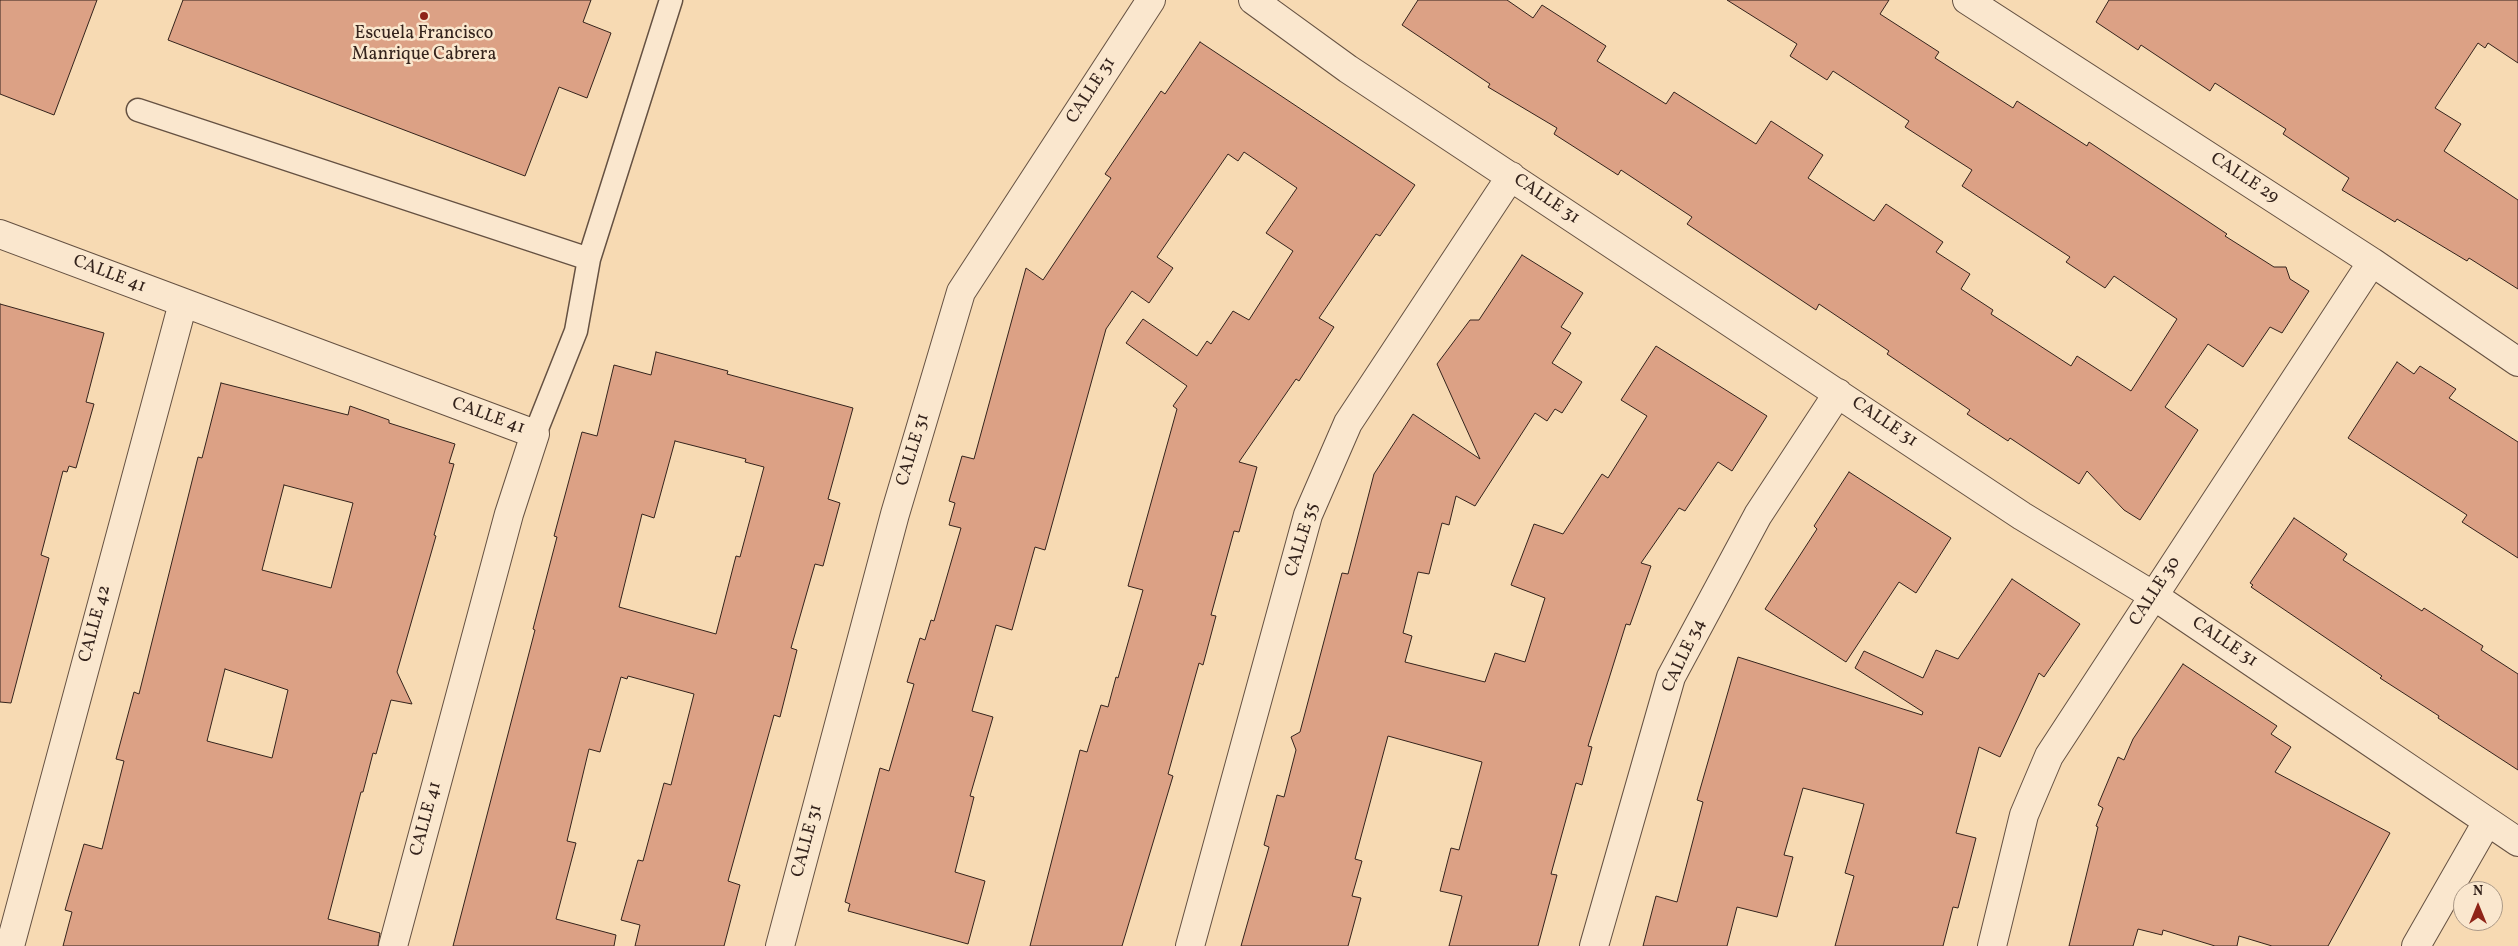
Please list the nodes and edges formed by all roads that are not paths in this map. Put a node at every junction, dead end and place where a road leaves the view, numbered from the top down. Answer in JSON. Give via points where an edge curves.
{"nodes":[{"id":1,"x":671,"y":0,"type":"edge"},
{"id":2,"x":1151,"y":0,"type":"edge"},
{"id":3,"x":1253,"y":0,"type":"edge"},
{"id":4,"x":1967,"y":0,"type":"edge"},
{"id":5,"x":138,"y":110,"type":"dead end"},
{"id":6,"x":1511,"y":176,"type":"junction"},
{"id":7,"x":0,"y":234,"type":"edge"},
{"id":8,"x":589,"y":259,"type":"junction"},
{"id":9,"x":2372,"y":262,"type":"junction"},
{"id":10,"x":183,"y":303,"type":"junction"},
{"id":11,"x":2518,"y":362,"type":"edge"},
{"id":12,"x":1838,"y":393,"type":"junction"},
{"id":13,"x":535,"y":434,"type":"junction"},
{"id":14,"x":2154,"y":596,"type":"junction"},
{"id":15,"x":2488,"y":822,"type":"junction"},
{"id":16,"x":2518,"y":842,"type":"edge"},
{"id":17,"x":10,"y":946,"type":"edge"},
{"id":18,"x":393,"y":946,"type":"edge"},
{"id":19,"x":780,"y":946,"type":"edge"},
{"id":20,"x":1190,"y":946,"type":"edge"},
{"id":21,"x":1594,"y":946,"type":"edge"},
{"id":22,"x":1992,"y":946,"type":"edge"},
{"id":23,"x":2416,"y":946,"type":"edge"}],
"edges":[{"from":1,"to":8,"type":"lane"},
{"from":2,"to":19,"type":"street","name":"CALLE 31","via":[[961,292],[895,514]]},
{"from":3,"to":6,"type":"street","name":"CALLE 31","via":[[1348,69]]},
{"from":4,"to":9,"type":"street","name":"CALLE 29"},
{"from":5,"to":8,"type":"lane"},
{"from":6,"to":12,"type":"street","name":"CALLE 31"},
{"from":6,"to":20,"type":"street","name":"CALLE 35","via":[[1348,423],[1308,515]]},
{"from":7,"to":10,"type":"street","name":"CALLE 41"},
{"from":8,"to":13,"type":"lane","via":[[576,331]]},
{"from":9,"to":11,"type":"street","name":"CALLE 29"},
{"from":9,"to":14,"type":"street","name":"CALLE 30"},
{"from":10,"to":13,"type":"street","name":"CALLE 41"},
{"from":10,"to":17,"type":"street","name":"CALLE 42"},
{"from":12,"to":14,"type":"street","name":"CALLE 31","via":[[2022,516]]},
{"from":12,"to":21,"type":"street","name":"CALLE 34","via":[[1758,515],[1671,678]]},
{"from":13,"to":18,"type":"street","name":"CALLE 41","via":[[509,514]]},
{"from":14,"to":15,"type":"street","name":"CALLE 31"},
{"from":14,"to":22,"type":"street","name":"CALLE 30","via":[[2049,756],[2024,815]]},
{"from":15,"to":16,"type":"street","name":"CALLE 31"},
{"from":15,"to":23,"type":"street"}]}
